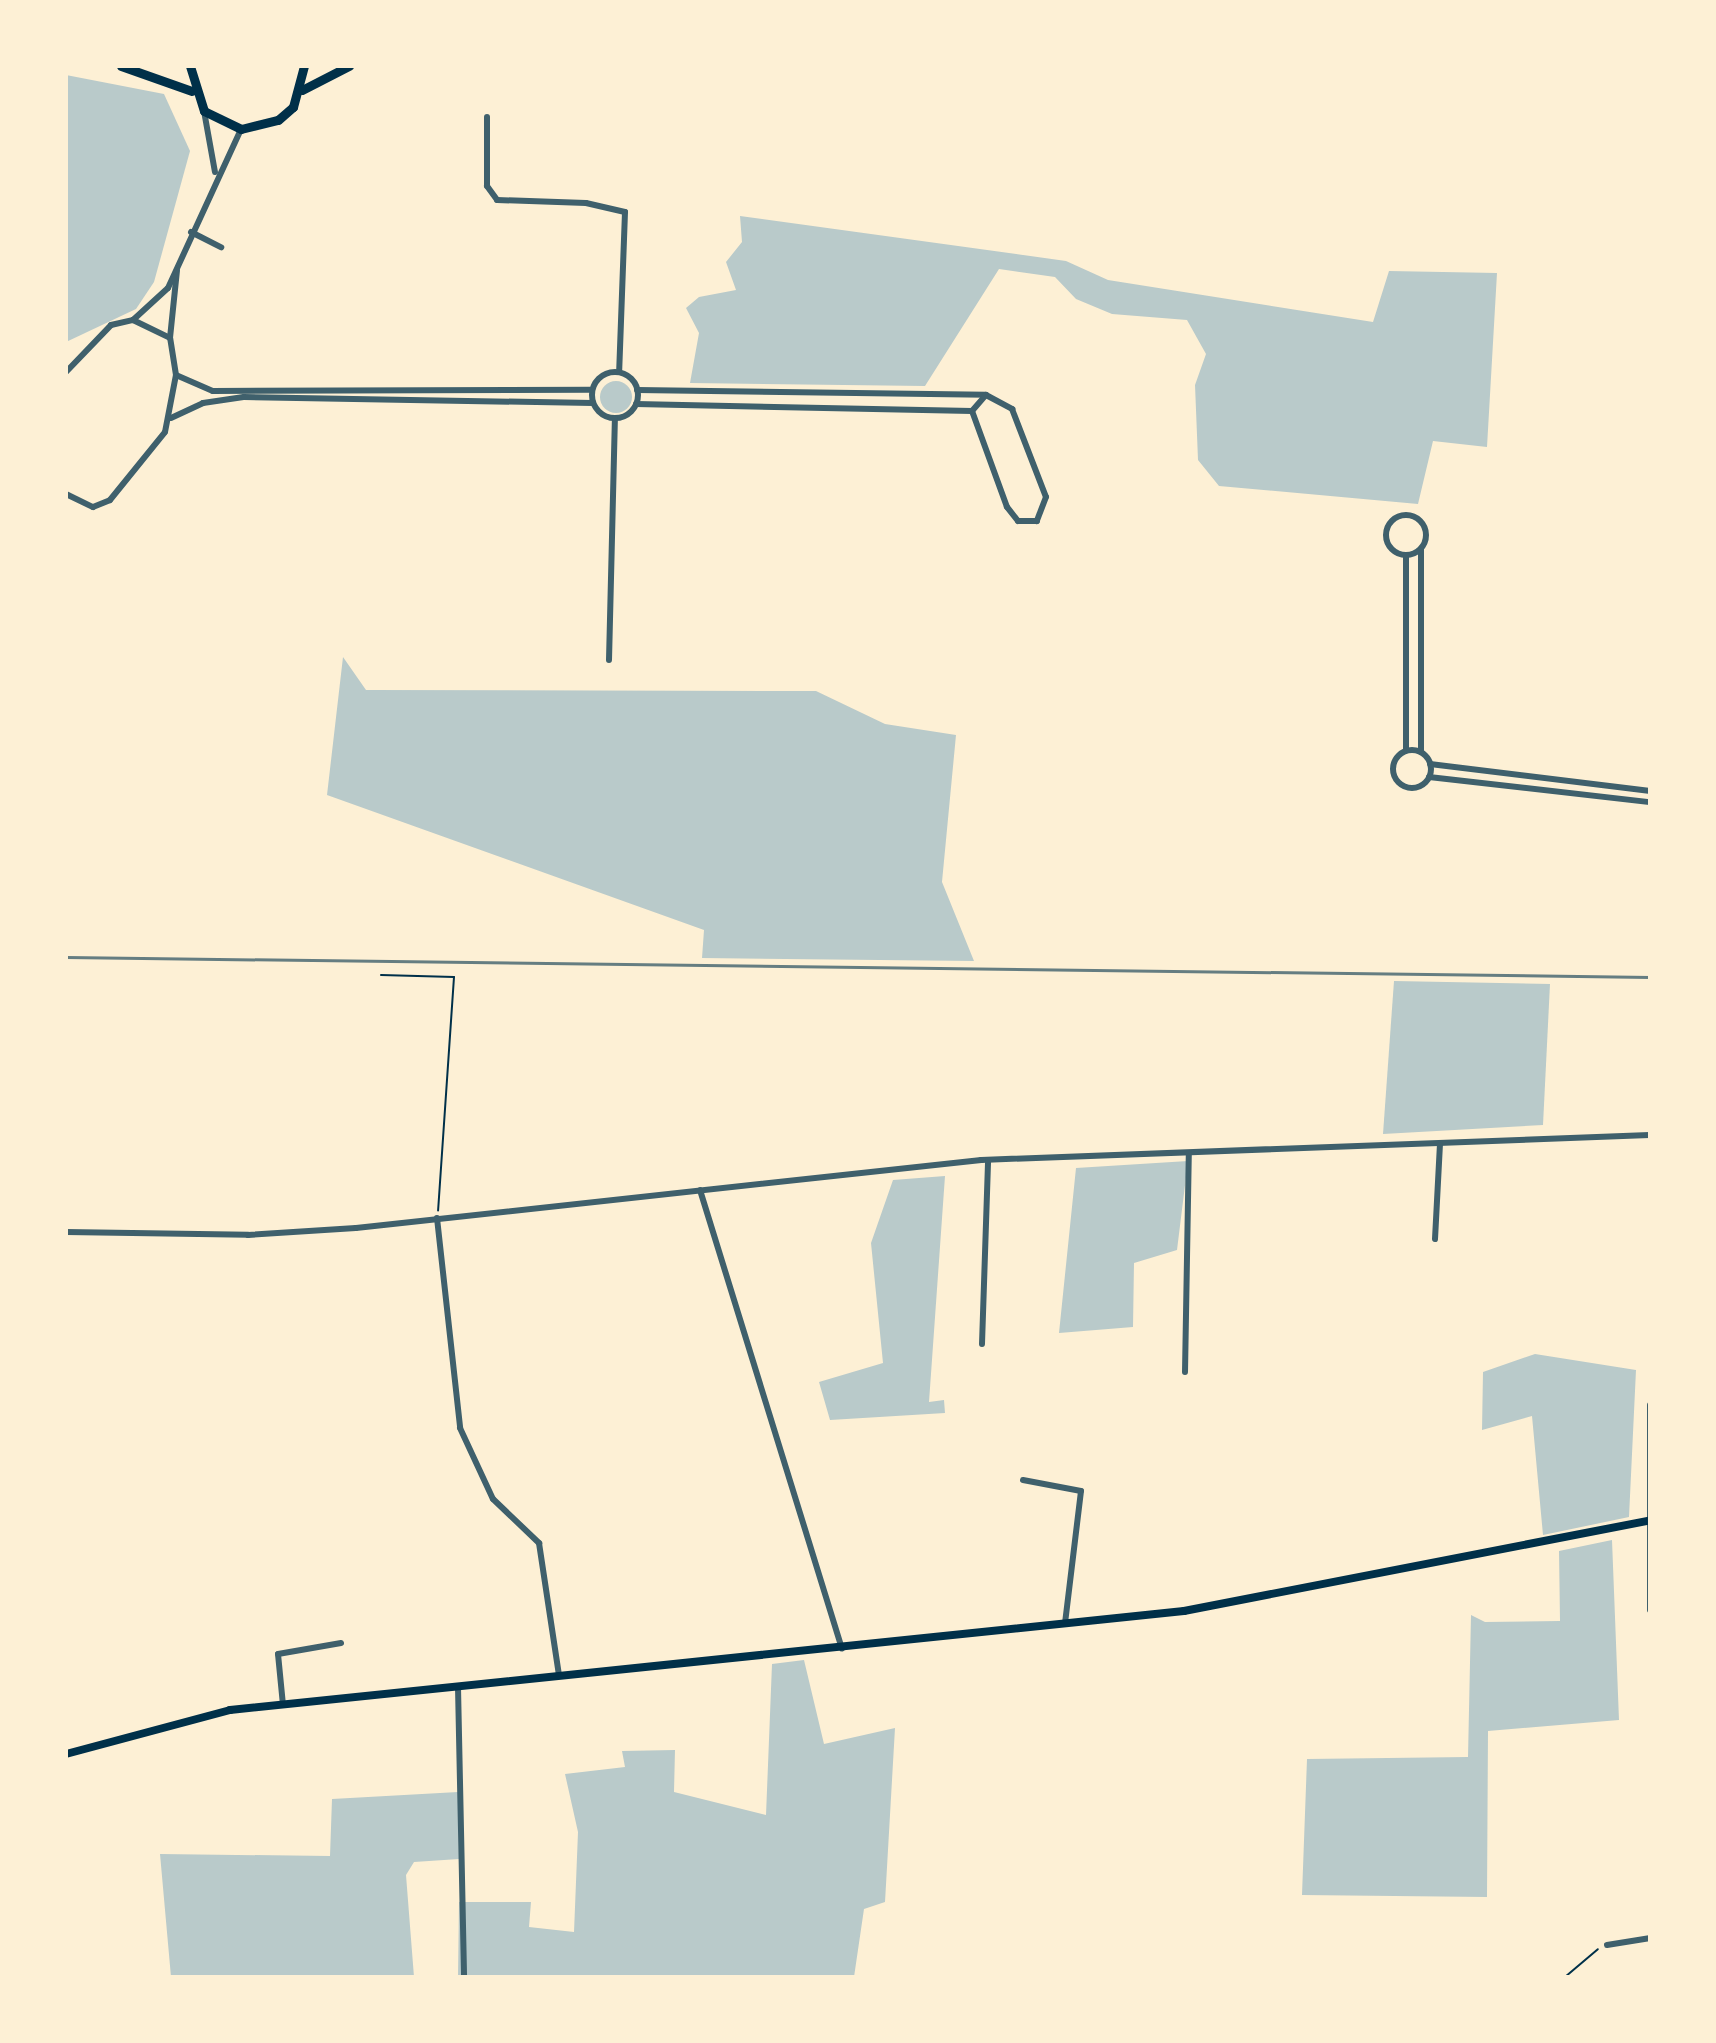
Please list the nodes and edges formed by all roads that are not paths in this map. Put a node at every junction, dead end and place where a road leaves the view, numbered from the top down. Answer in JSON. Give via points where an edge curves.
{"nodes":[{"id":1,"x":121,"y":66,"type":"edge"},
{"id":2,"x":190,"y":66,"type":"edge"},
{"id":3,"x":304,"y":66,"type":"edge"},
{"id":4,"x":349,"y":66,"type":"edge"},
{"id":5,"x":302,"y":90,"type":"junction"},
{"id":6,"x":192,"y":91,"type":"junction"},
{"id":7,"x":204,"y":111,"type":"junction"},
{"id":8,"x":487,"y":117,"type":"dead end"},
{"id":9,"x":241,"y":129,"type":"junction"},
{"id":10,"x":215,"y":172,"type":"junction"},
{"id":11,"x":191,"y":232,"type":"junction"},
{"id":12,"x":221,"y":247,"type":"dead end"},
{"id":13,"x":177,"y":270,"type":"junction"},
{"id":14,"x":133,"y":320,"type":"junction"},
{"id":15,"x":170,"y":338,"type":"junction"},
{"id":16,"x":66,"y":372,"type":"edge"},
{"id":17,"x":619,"y":372,"type":"junction"},
{"id":18,"x":176,"y":375,"type":"junction"},
{"id":19,"x":592,"y":390,"type":"junction"},
{"id":20,"x":637,"y":390,"type":"junction"},
{"id":21,"x":986,"y":395,"type":"junction"},
{"id":22,"x":593,"y":403,"type":"junction"},
{"id":23,"x":636,"y":404,"type":"junction"},
{"id":24,"x":972,"y":411,"type":"junction"},
{"id":25,"x":171,"y":418,"type":"junction"},
{"id":26,"x":615,"y":418,"type":"junction"},
{"id":27,"x":66,"y":494,"type":"edge"},
{"id":28,"x":1421,"y":549,"type":"junction"},
{"id":29,"x":1406,"y":555,"type":"junction"},
{"id":30,"x":609,"y":660,"type":"dead end"},
{"id":31,"x":1406,"y":750,"type":"junction"},
{"id":32,"x":1421,"y":752,"type":"junction"},
{"id":33,"x":1430,"y":764,"type":"junction"},
{"id":34,"x":1429,"y":777,"type":"junction"},
{"id":35,"x":1650,"y":791,"type":"edge"},
{"id":36,"x":1650,"y":802,"type":"edge"},
{"id":37,"x":1650,"y":1135,"type":"edge"},
{"id":38,"x":1440,"y":1145,"type":"junction"},
{"id":39,"x":1189,"y":1153,"type":"junction"},
{"id":40,"x":988,"y":1160,"type":"junction"},
{"id":41,"x":700,"y":1190,"type":"junction"},
{"id":42,"x":437,"y":1218,"type":"junction"},
{"id":43,"x":66,"y":1232,"type":"edge"},
{"id":44,"x":1435,"y":1239,"type":"dead end"},
{"id":45,"x":982,"y":1344,"type":"dead end"},
{"id":46,"x":1185,"y":1372,"type":"dead end"},
{"id":47,"x":1650,"y":1405,"type":"edge"},
{"id":48,"x":1023,"y":1480,"type":"dead end"},
{"id":49,"x":1647,"y":1520,"type":"edge"},
{"id":50,"x":1650,"y":1610,"type":"edge"},
{"id":51,"x":1065,"y":1624,"type":"junction"},
{"id":52,"x":341,"y":1643,"type":"dead end"},
{"id":53,"x":839,"y":1648,"type":"junction"},
{"id":54,"x":559,"y":1676,"type":"junction"},
{"id":55,"x":458,"y":1687,"type":"junction"},
{"id":56,"x":283,"y":1705,"type":"junction"},
{"id":57,"x":66,"y":1754,"type":"edge"},
{"id":58,"x":1650,"y":1938,"type":"edge"},
{"id":59,"x":1607,"y":1945,"type":"road end"},
{"id":60,"x":464,"y":1977,"type":"edge"}],
"edges":[{"from":1,"to":6,"type":"main road"},
{"from":2,"to":6,"type":"main road"},
{"from":3,"to":5,"type":"main road"},
{"from":4,"to":5,"type":"main road"},
{"from":5,"to":9,"type":"main road","via":[[278,120]]},
{"from":6,"to":7,"type":"main road"},
{"from":7,"to":9,"type":"main road"},
{"from":7,"to":10,"type":"street"},
{"from":8,"to":17,"type":"street","via":[[487,186],[497,200],[586,203],[625,212]]},
{"from":9,"to":10,"type":"street"},
{"from":10,"to":11,"type":"street"},
{"from":11,"to":12,"type":"street"},
{"from":11,"to":13,"type":"street"},
{"from":13,"to":14,"type":"street","via":[[159,299]]},
{"from":13,"to":15,"type":"street"},
{"from":14,"to":15,"type":"street"},
{"from":14,"to":16,"type":"street","via":[[89,341]]},
{"from":15,"to":18,"type":"street"},
{"from":17,"to":19,"type":"street","via":[[604,375]]},
{"from":17,"to":20,"type":"street"},
{"from":18,"to":19,"type":"street","via":[[213,391]]},
{"from":18,"to":25,"type":"street"},
{"from":19,"to":22,"type":"street"},
{"from":20,"to":21,"type":"street"},
{"from":20,"to":23,"type":"street"},
{"from":21,"to":24,"type":"street"},
{"from":21,"to":24,"type":"street","via":[[1012,409],[1046,497],[1037,521],[1020,522],[1007,507]]},
{"from":22,"to":25,"type":"street","via":[[244,397],[203,403]]},
{"from":22,"to":26,"type":"street"},
{"from":23,"to":24,"type":"street"},
{"from":23,"to":26,"type":"street"},
{"from":25,"to":27,"type":"street","via":[[151,459],[110,500],[93,507]]},
{"from":26,"to":30,"type":"street"},
{"from":28,"to":29,"type":"street"},
{"from":28,"to":29,"type":"street","via":[[1427,533],[1421,520],[1396,517],[1387,542]]},
{"from":28,"to":32,"type":"street"},
{"from":29,"to":31,"type":"street"},
{"from":31,"to":32,"type":"street"},
{"from":31,"to":34,"type":"street","via":[[1395,761],[1396,779],[1411,787]]},
{"from":32,"to":33,"type":"street"},
{"from":33,"to":34,"type":"street"},
{"from":33,"to":35,"type":"street"},
{"from":34,"to":36,"type":"street"},
{"from":37,"to":38,"type":"street"},
{"from":38,"to":39,"type":"street"},
{"from":38,"to":44,"type":"street"},
{"from":39,"to":40,"type":"street"},
{"from":39,"to":46,"type":"street"},
{"from":40,"to":41,"type":"street"},
{"from":40,"to":45,"type":"street"},
{"from":41,"to":42,"type":"street"},
{"from":41,"to":53,"type":"street"},
{"from":42,"to":43,"type":"street","via":[[248,1235]]},
{"from":42,"to":54,"type":"street","via":[[460,1428],[493,1499],[539,1543]]},
{"from":47,"to":49,"type":"street"},
{"from":48,"to":51,"type":"street","via":[[1081,1491]]},
{"from":49,"to":50,"type":"street"},
{"from":49,"to":51,"type":"main road","via":[[1221,1605]]},
{"from":51,"to":53,"type":"main road"},
{"from":52,"to":56,"type":"street","via":[[278,1654]]},
{"from":53,"to":54,"type":"main road"},
{"from":54,"to":55,"type":"main road"},
{"from":55,"to":56,"type":"main road"},
{"from":55,"to":60,"type":"street"},
{"from":56,"to":57,"type":"main road","via":[[161,1723]]},
{"from":58,"to":59,"type":"street"}]}
